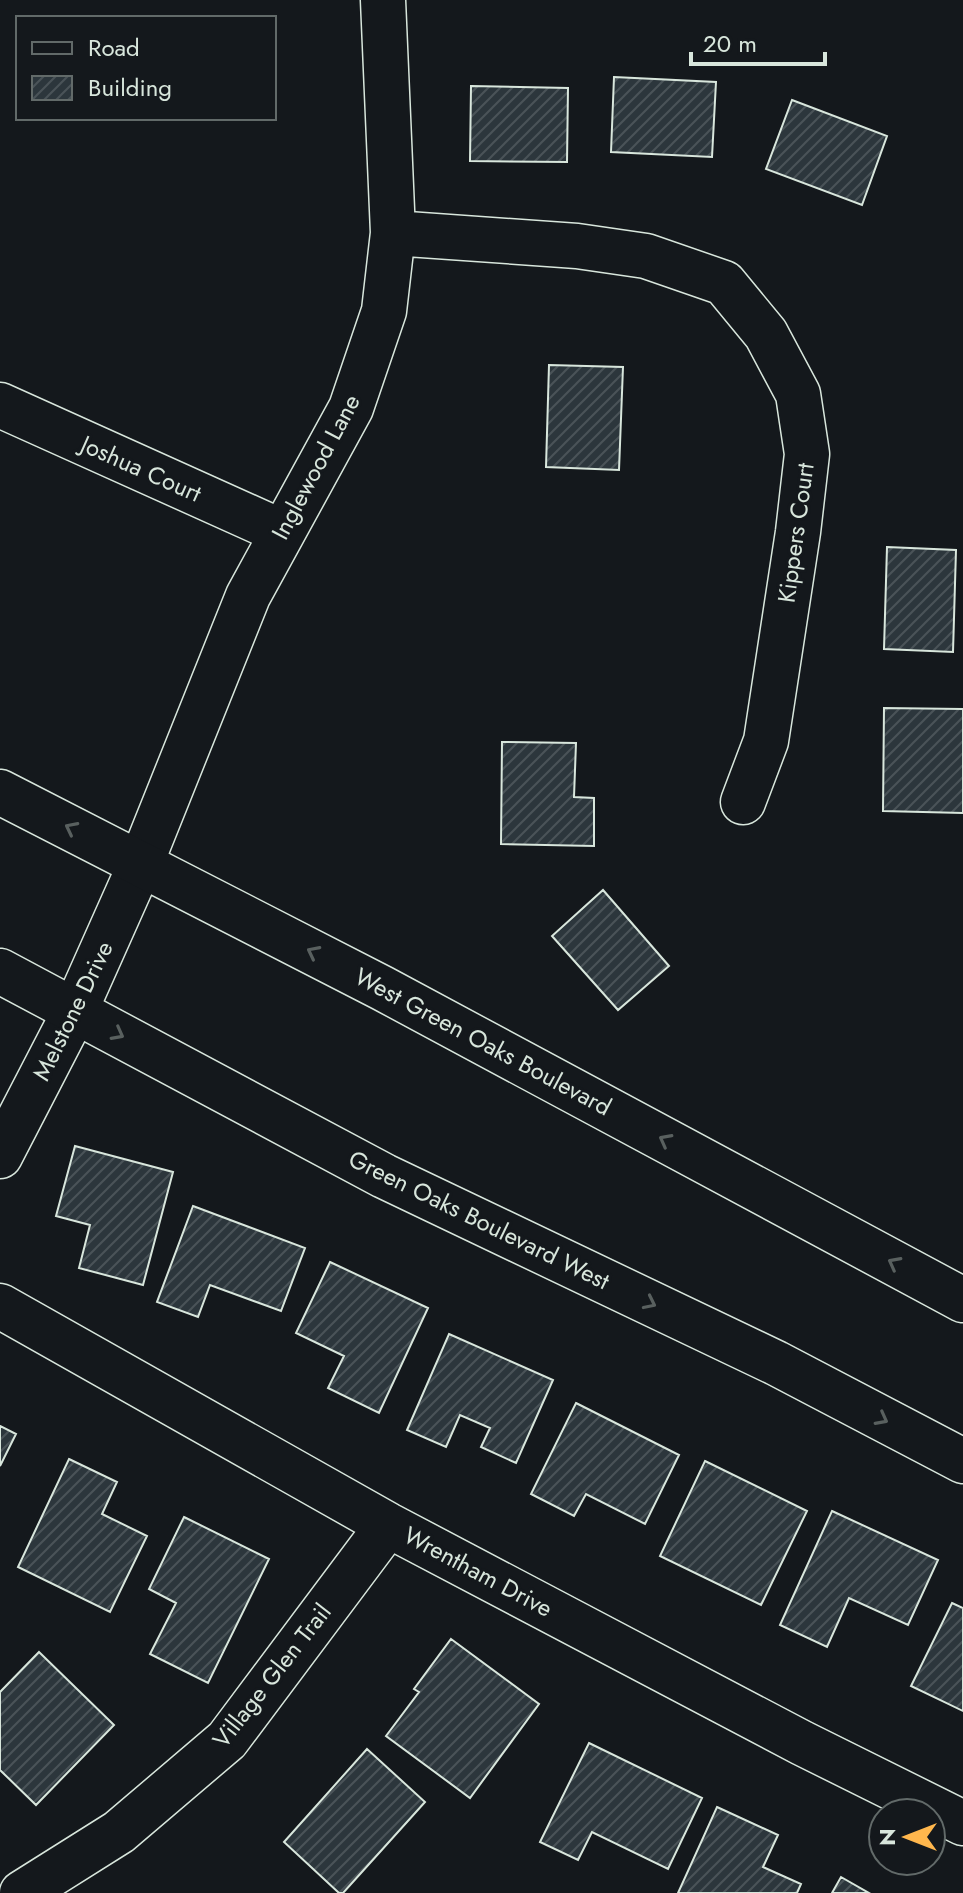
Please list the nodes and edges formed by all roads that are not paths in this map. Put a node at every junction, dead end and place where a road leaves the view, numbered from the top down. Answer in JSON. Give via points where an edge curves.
{"nodes":[{"id":1,"x":383,"y":0,"type":"edge"},
{"id":2,"x":393,"y":233,"type":"junction"},
{"id":3,"x":0,"y":405,"type":"edge"},
{"id":4,"x":282,"y":532,"type":"junction"},
{"id":5,"x":0,"y":792,"type":"edge"},
{"id":6,"x":743,"y":802,"type":"dead end"},
{"id":7,"x":141,"y":863,"type":"junction"},
{"id":8,"x":0,"y":971,"type":"edge"},
{"id":9,"x":75,"y":1011,"type":"junction"},
{"id":10,"x":0,"y":1156,"type":"edge"},
{"id":11,"x":963,"y":1300,"type":"edge"},
{"id":12,"x":0,"y":1306,"type":"edge"},
{"id":13,"x":963,"y":1461,"type":"edge"},
{"id":14,"x":388,"y":1525,"type":"junction"},
{"id":15,"x":963,"y":1823,"type":"edge"},
{"id":16,"x":22,"y":1893,"type":"edge"}],
"edges":[{"from":1,"to":2,"type":"street","name":"Inglewood Lane"},
{"from":2,"to":4,"type":"street","name":"Inglewood Lane","via":[[384,311],[351,408]]},
{"from":2,"to":6,"type":"street","name":"Kippers Court","via":[[646,256],[724,283],[766,334],[798,394],[807,454],[766,741]]},
{"from":3,"to":4,"type":"street","name":"Joshua Court"},
{"from":4,"to":7,"type":"street","name":"Inglewood Lane","via":[[248,596]]},
{"from":7,"to":5,"type":"street","name":"West Green Oaks Boulevard","one_way":true},
{"from":7,"to":9,"type":"street","name":"Melstone Drive"},
{"from":11,"to":7,"type":"street","name":"West Green Oaks Boulevard","one_way":true},
{"from":8,"to":9,"type":"street","name":"Green Oaks Boulevard West"},
{"from":9,"to":10,"type":"street","name":"Melstone Drive"},
{"from":9,"to":13,"type":"street","name":"Green Oaks Boulevard West","one_way":true,"via":[[384,1176],[776,1363]]},
{"from":12,"to":14,"type":"street","name":"Wrentham Drive"},
{"from":14,"to":15,"type":"street","name":"Wrentham Drive"},
{"from":14,"to":16,"type":"street","name":"Village Glen Trail","via":[[227,1740],[119,1832]]}]}
